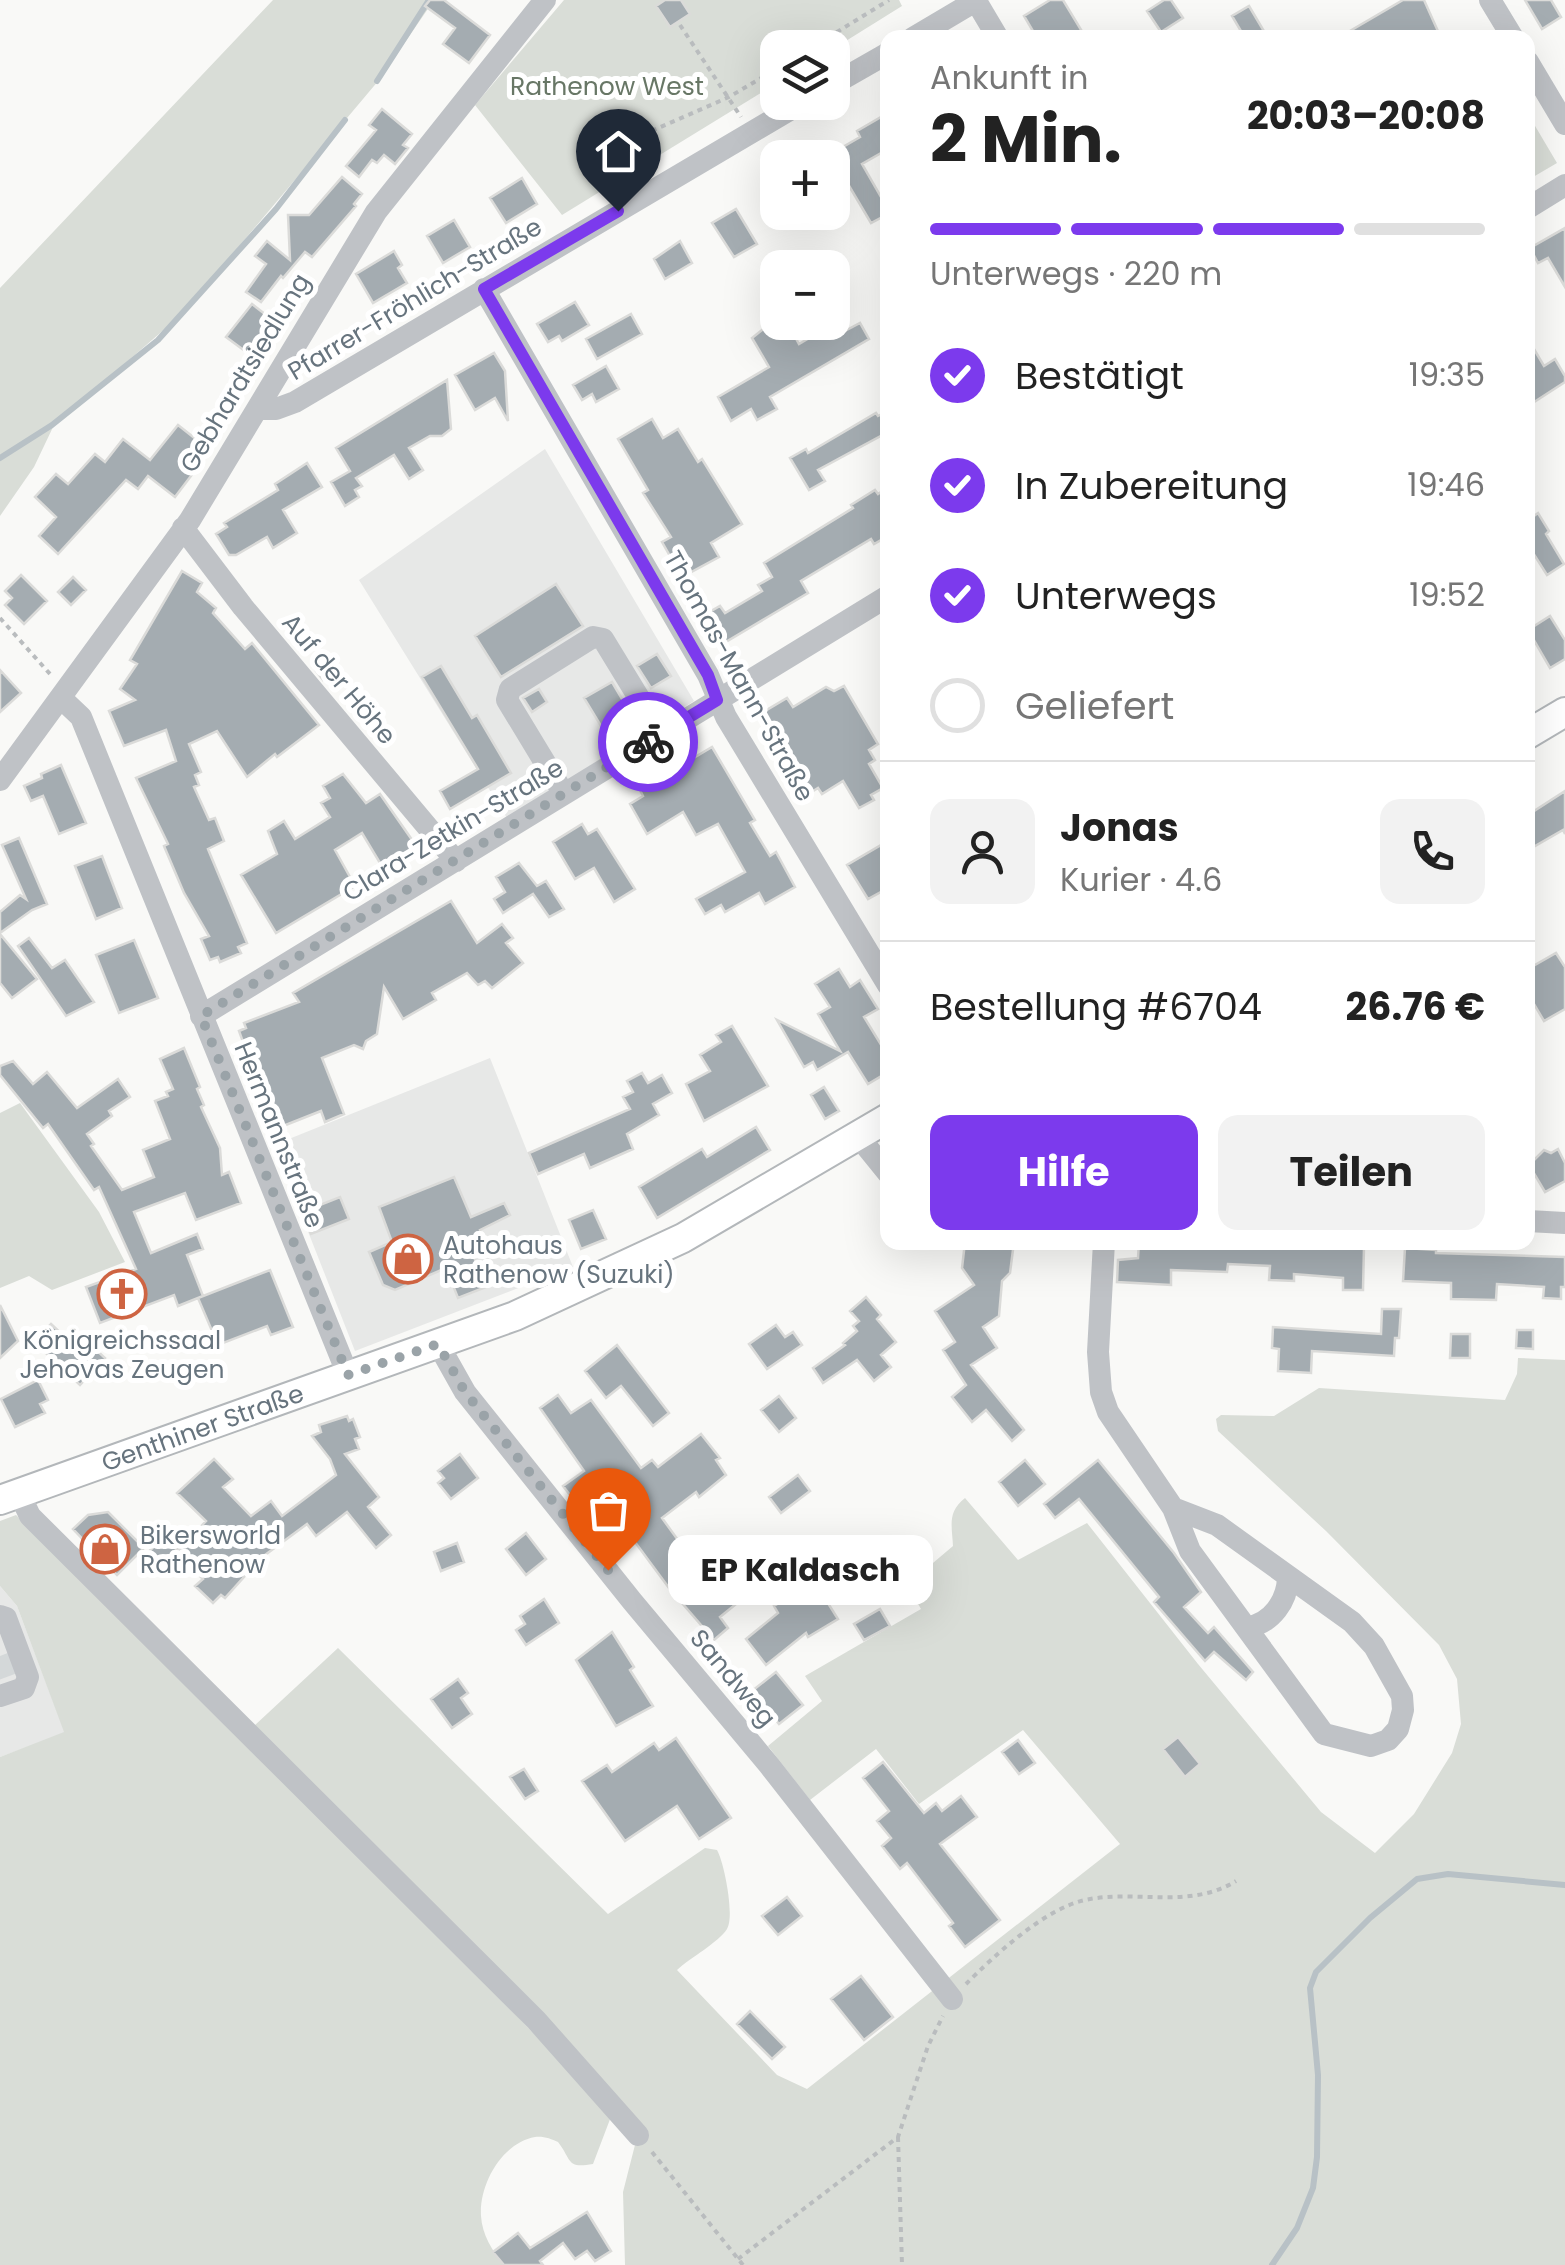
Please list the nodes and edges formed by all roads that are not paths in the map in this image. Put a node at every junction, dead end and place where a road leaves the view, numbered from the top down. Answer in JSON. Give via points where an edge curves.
{"nodes":[{"id":1,"x":545,"y":0,"type":"edge"},
{"id":2,"x":976,"y":0,"type":"edge"},
{"id":3,"x":1490,"y":0,"type":"edge"},
{"id":4,"x":927,"y":30,"type":"edge"},
{"id":5,"x":993,"y":30,"type":"edge"},
{"id":6,"x":1508,"y":30,"type":"edge"},
{"id":7,"x":880,"y":58,"type":"edge"},
{"id":8,"x":1535,"y":74,"type":"edge"},
{"id":9,"x":850,"y":75,"type":"edge"},
{"id":10,"x":773,"y":120,"type":"edge"},
{"id":11,"x":1565,"y":124,"type":"edge"},
{"id":12,"x":1565,"y":185,"type":"edge"},
{"id":13,"x":1535,"y":204,"type":"edge"},
{"id":14,"x":484,"y":289,"type":"junction"},
{"id":15,"x":258,"y":410,"type":"junction"},
{"id":16,"x":183,"y":528,"type":"junction"},
{"id":17,"x":880,"y":601,"type":"edge"},
{"id":18,"x":64,"y":696,"type":"junction"},
{"id":19,"x":717,"y":700,"type":"junction"},
{"id":20,"x":1565,"y":712,"type":"edge"},
{"id":21,"x":1535,"y":730,"type":"edge"},
{"id":22,"x":661,"y":734,"type":"junction"},
{"id":23,"x":0,"y":780,"type":"edge"},
{"id":24,"x":564,"y":794,"type":"junction"},
{"id":25,"x":456,"y":861,"type":"junction"},
{"id":26,"x":880,"y":972,"type":"edge"},
{"id":27,"x":201,"y":1016,"type":"junction"},
{"id":28,"x":880,"y":1123,"type":"edge"},
{"id":29,"x":858,"y":1136,"type":"junction"},
{"id":30,"x":880,"y":1163,"type":"edge"},
{"id":31,"x":1535,"y":1221,"type":"edge"},
{"id":32,"x":1565,"y":1223,"type":"edge"},
{"id":33,"x":1104,"y":1250,"type":"edge"},
{"id":34,"x":438,"y":1344,"type":"junction"},
{"id":35,"x":348,"y":1375,"type":"junction"},
{"id":36,"x":10,"y":1497,"type":"edge"},
{"id":37,"x":1173,"y":1508,"type":"junction"},
{"id":38,"x":1288,"y":1578,"type":"junction"},
{"id":39,"x":0,"y":1616,"type":"edge"},
{"id":40,"x":1248,"y":1627,"type":"junction"},
{"id":41,"x":11,"y":1688,"type":"edge"},
{"id":42,"x":952,"y":1998,"type":"road end"},
{"id":43,"x":638,"y":2135,"type":"road end"}],
"edges":[{"from":1,"to":15,"type":"street","name":"Gebhardtsiedlung","via":[[376,212]]},
{"from":2,"to":4,"type":"street"},
{"from":2,"to":5,"type":"street"},
{"from":3,"to":6,"type":"street"},
{"from":7,"to":9,"type":"street"},
{"from":8,"to":11,"type":"street"},
{"from":10,"to":14,"type":"street","name":"Pfarrer-Fröhlich-Straße"},
{"from":12,"to":13,"type":"street"},
{"from":14,"to":15,"type":"street","name":"Pfarrer-Fröhlich-Straße","via":[[295,402]]},
{"from":14,"to":19,"type":"street","name":"Thomas-Mann-Straße"},
{"from":15,"to":16,"type":"street","name":"Gebhardtsiedlung"},
{"from":16,"to":18,"type":"street","name":"Gebhardtsiedlung"},
{"from":16,"to":25,"type":"street","name":"Auf der Höhe"},
{"from":17,"to":19,"type":"street","name":"Clara-Zetkin-Straße"},
{"from":18,"to":23,"type":"street","name":"Gebhardtsiedlung"},
{"from":18,"to":27,"type":"street","name":"Hermannstraße","via":[[81,717]]},
{"from":19,"to":22,"type":"street","name":"Clara-Zetkin-Straße"},
{"from":19,"to":26,"type":"street","name":"Thomas-Mann-Straße"},
{"from":20,"to":21,"type":"main road"},
{"from":22,"to":24,"type":"street","name":"Clara-Zetkin-Straße"},
{"from":22,"to":24,"type":"street","via":[[603,639],[592,637],[510,688],[506,700]]},
{"from":24,"to":25,"type":"street","name":"Clara-Zetkin-Straße"},
{"from":25,"to":27,"type":"street","name":"Clara-Zetkin-Straße"},
{"from":27,"to":35,"type":"street","name":"Hermannstraße"},
{"from":28,"to":29,"type":"main road","name":"Genthiner Straße"},
{"from":29,"to":30,"type":"street"},
{"from":29,"to":34,"type":"main road","name":"Genthiner Straße","via":[[642,1259]]},
{"from":31,"to":32,"type":"street"},
{"from":33,"to":37,"type":"street","via":[[1101,1392]]},
{"from":34,"to":35,"type":"main road","name":"Genthiner Straße"},
{"from":34,"to":42,"type":"street","name":"Sandweg","via":[[465,1392]]},
{"from":35,"to":36,"type":"main road","name":"Genthiner Straße"},
{"from":36,"to":43,"type":"street","via":[[536,2020]]},
{"from":37,"to":38,"type":"street","via":[[1217,1525]]},
{"from":37,"to":40,"type":"street","via":[[1190,1551]]},
{"from":38,"to":40,"type":"street","via":[[1280,1607]]},
{"from":38,"to":40,"type":"street","via":[[1352,1622],[1381,1656],[1402,1696],[1398,1729],[1371,1746],[1324,1734]]},
{"from":39,"to":41,"type":"street","via":[[28,1678]]}]}
